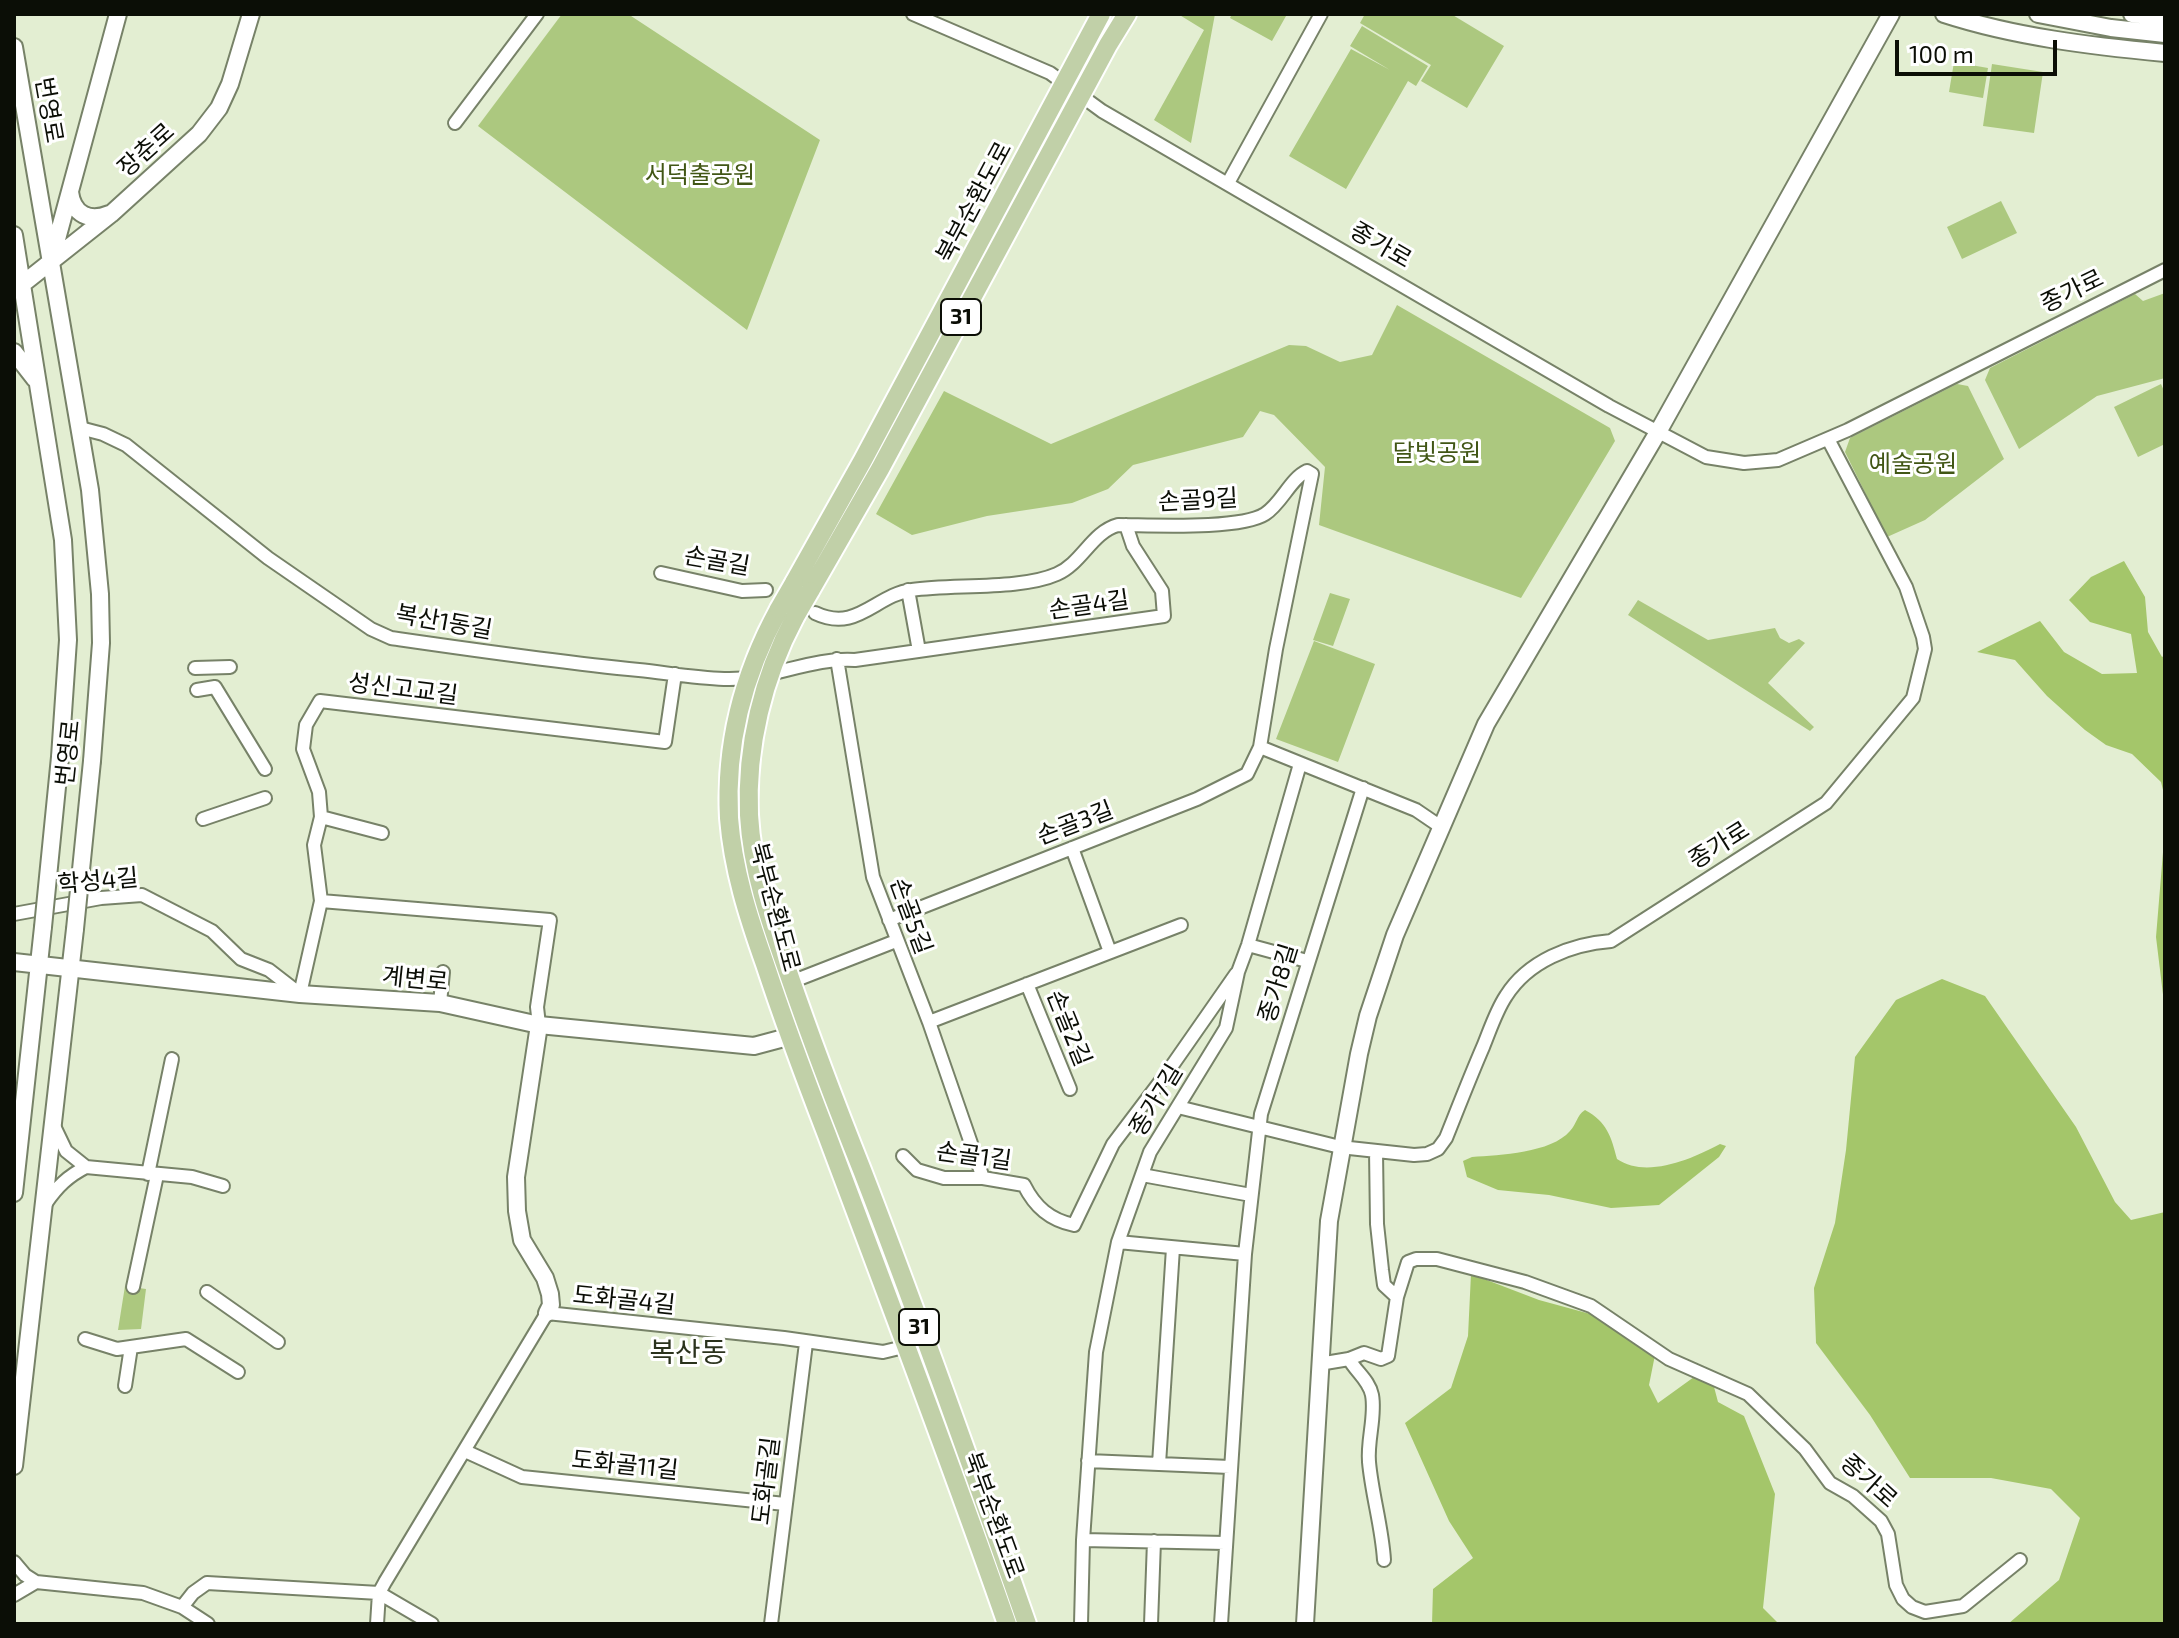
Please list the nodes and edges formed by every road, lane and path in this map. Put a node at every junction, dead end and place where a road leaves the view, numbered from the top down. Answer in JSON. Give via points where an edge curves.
{"nodes":[{"id":1,"x":118,"y":14,"type":"edge"},
{"id":2,"x":251,"y":14,"type":"edge"},
{"id":3,"x":537,"y":14,"type":"edge"},
{"id":4,"x":913,"y":14,"type":"edge"},
{"id":5,"x":1102,"y":14,"type":"edge"},
{"id":6,"x":1126,"y":14,"type":"edge"},
{"id":7,"x":1321,"y":14,"type":"edge"},
{"id":8,"x":1891,"y":14,"type":"edge"},
{"id":9,"x":1944,"y":14,"type":"edge"},
{"id":10,"x":2038,"y":14,"type":"edge"},
{"id":11,"x":2132,"y":14,"type":"edge"},
{"id":12,"x":2165,"y":18,"type":"edge"},
{"id":13,"x":2165,"y":34,"type":"edge"},
{"id":14,"x":1102,"y":36,"type":"junction"},
{"id":15,"x":14,"y":47,"type":"edge"},
{"id":16,"x":2165,"y":53,"type":"edge"},
{"id":17,"x":1065,"y":83,"type":"junction"},
{"id":18,"x":1081,"y":96,"type":"junction"},
{"id":19,"x":455,"y":123,"type":"dead end"},
{"id":20,"x":1228,"y":183,"type":"junction"},
{"id":21,"x":70,"y":192,"type":"junction"},
{"id":22,"x":111,"y":214,"type":"junction"},
{"id":23,"x":14,"y":235,"type":"edge"},
{"id":24,"x":51,"y":263,"type":"junction"},
{"id":25,"x":2165,"y":270,"type":"edge"},
{"id":26,"x":18,"y":288,"type":"edge"},
{"id":27,"x":14,"y":352,"type":"edge"},
{"id":28,"x":68,"y":361,"type":"junction"},
{"id":29,"x":36,"y":368,"type":"junction"},
{"id":30,"x":40,"y":388,"type":"junction"},
{"id":31,"x":80,"y":428,"type":"junction"},
{"id":32,"x":1658,"y":432,"type":"junction"},
{"id":33,"x":1828,"y":439,"type":"junction"},
{"id":34,"x":1126,"y":525,"type":"junction"},
{"id":35,"x":661,"y":573,"type":"dead end"},
{"id":36,"x":802,"y":587,"type":"junction"},
{"id":37,"x":766,"y":590,"type":"dead end"},
{"id":38,"x":908,"y":590,"type":"junction"},
{"id":39,"x":787,"y":613,"type":"junction"},
{"id":40,"x":815,"y":613,"type":"dead end"},
{"id":41,"x":919,"y":651,"type":"junction"},
{"id":42,"x":837,"y":659,"type":"junction"},
{"id":43,"x":230,"y":667,"type":"dead end"},
{"id":44,"x":195,"y":668,"type":"dead end"},
{"id":45,"x":675,"y":674,"type":"junction"},
{"id":46,"x":768,"y":675,"type":"junction"},
{"id":47,"x":747,"y":678,"type":"junction"},
{"id":48,"x":197,"y":690,"type":"dead end"},
{"id":49,"x":1260,"y":747,"type":"junction"},
{"id":50,"x":1300,"y":764,"type":"junction"},
{"id":51,"x":265,"y":769,"type":"dead end"},
{"id":52,"x":1363,"y":788,"type":"junction"},
{"id":53,"x":265,"y":798,"type":"dead end"},
{"id":54,"x":321,"y":817,"type":"junction"},
{"id":55,"x":203,"y":819,"type":"dead end"},
{"id":56,"x":1441,"y":827,"type":"junction"},
{"id":57,"x":382,"y":833,"type":"dead end"},
{"id":58,"x":1072,"y":848,"type":"junction"},
{"id":59,"x":321,"y":901,"type":"junction"},
{"id":60,"x":14,"y":914,"type":"edge"},
{"id":61,"x":889,"y":920,"type":"junction"},
{"id":62,"x":1181,"y":925,"type":"dead end"},
{"id":63,"x":896,"y":941,"type":"junction"},
{"id":64,"x":1248,"y":945,"type":"junction"},
{"id":65,"x":1110,"y":952,"type":"junction"},
{"id":66,"x":1307,"y":961,"type":"junction"},
{"id":67,"x":14,"y":962,"type":"edge"},
{"id":68,"x":39,"y":965,"type":"junction"},
{"id":69,"x":71,"y":968,"type":"junction"},
{"id":70,"x":443,"y":972,"type":"dead end"},
{"id":71,"x":1238,"y":972,"type":"junction"},
{"id":72,"x":791,"y":982,"type":"junction"},
{"id":73,"x":1027,"y":984,"type":"junction"},
{"id":74,"x":300,"y":994,"type":"junction"},
{"id":75,"x":440,"y":1003,"type":"junction"},
{"id":76,"x":929,"y":1022,"type":"junction"},
{"id":77,"x":539,"y":1025,"type":"junction"},
{"id":78,"x":808,"y":1030,"type":"junction"},
{"id":79,"x":790,"y":1037,"type":"junction"},
{"id":80,"x":172,"y":1059,"type":"dead end"},
{"id":81,"x":1070,"y":1089,"type":"dead end"},
{"id":82,"x":1178,"y":1107,"type":"junction"},
{"id":83,"x":54,"y":1126,"type":"junction"},
{"id":84,"x":1259,"y":1129,"type":"junction"},
{"id":85,"x":1340,"y":1147,"type":"junction"},
{"id":86,"x":1376,"y":1151,"type":"junction"},
{"id":87,"x":903,"y":1156,"type":"dead end"},
{"id":88,"x":86,"y":1167,"type":"junction"},
{"id":89,"x":152,"y":1175,"type":"junction"},
{"id":90,"x":1142,"y":1175,"type":"junction"},
{"id":91,"x":983,"y":1178,"type":"junction"},
{"id":92,"x":223,"y":1186,"type":"dead end"},
{"id":93,"x":14,"y":1193,"type":"edge"},
{"id":94,"x":1251,"y":1195,"type":"junction"},
{"id":95,"x":46,"y":1203,"type":"junction"},
{"id":96,"x":1118,"y":1242,"type":"junction"},
{"id":97,"x":1173,"y":1248,"type":"junction"},
{"id":98,"x":1245,"y":1254,"type":"junction"},
{"id":99,"x":133,"y":1287,"type":"dead end"},
{"id":100,"x":207,"y":1292,"type":"dead end"},
{"id":101,"x":1397,"y":1297,"type":"junction"},
{"id":102,"x":547,"y":1313,"type":"junction"},
{"id":103,"x":85,"y":1339,"type":"dead end"},
{"id":104,"x":278,"y":1342,"type":"dead end"},
{"id":105,"x":806,"y":1343,"type":"junction"},
{"id":106,"x":908,"y":1346,"type":"junction"},
{"id":107,"x":131,"y":1347,"type":"junction"},
{"id":108,"x":1349,"y":1359,"type":"junction"},
{"id":109,"x":1319,"y":1364,"type":"junction"},
{"id":110,"x":238,"y":1372,"type":"dead end"},
{"id":111,"x":125,"y":1386,"type":"dead end"},
{"id":112,"x":945,"y":1422,"type":"junction"},
{"id":113,"x":465,"y":1451,"type":"junction"},
{"id":114,"x":1088,"y":1461,"type":"junction"},
{"id":115,"x":1159,"y":1464,"type":"junction"},
{"id":116,"x":14,"y":1466,"type":"edge"},
{"id":117,"x":1230,"y":1467,"type":"junction"},
{"id":118,"x":785,"y":1504,"type":"junction"},
{"id":119,"x":1083,"y":1540,"type":"junction"},
{"id":120,"x":1154,"y":1541,"type":"junction"},
{"id":121,"x":1225,"y":1543,"type":"junction"},
{"id":122,"x":1384,"y":1560,"type":"dead end"},
{"id":123,"x":2020,"y":1560,"type":"dead end"},
{"id":124,"x":14,"y":1562,"type":"edge"},
{"id":125,"x":36,"y":1582,"type":"junction"},
{"id":126,"x":315,"y":1588,"type":"junction"},
{"id":127,"x":379,"y":1593,"type":"junction"},
{"id":128,"x":14,"y":1595,"type":"edge"},
{"id":129,"x":302,"y":1598,"type":"dead end"},
{"id":130,"x":182,"y":1607,"type":"junction"},
{"id":131,"x":208,"y":1624,"type":"edge"},
{"id":132,"x":377,"y":1624,"type":"edge"},
{"id":133,"x":432,"y":1624,"type":"edge"},
{"id":134,"x":771,"y":1624,"type":"edge"},
{"id":135,"x":997,"y":1624,"type":"edge"},
{"id":136,"x":1007,"y":1624,"type":"edge"},
{"id":137,"x":1027,"y":1624,"type":"edge"},
{"id":138,"x":1035,"y":1624,"type":"edge"},
{"id":139,"x":1081,"y":1624,"type":"edge"},
{"id":140,"x":1151,"y":1624,"type":"edge"},
{"id":141,"x":1221,"y":1624,"type":"edge"},
{"id":142,"x":1305,"y":1624,"type":"edge"}],
"edges":[{"from":1,"to":21,"type":"main road"},
{"from":2,"to":22,"type":"main road","name":"장춘로","via":[[219,108],[178,155]]},
{"from":3,"to":19,"type":"street"},
{"from":4,"to":17,"type":"street","name":"종가로"},
{"from":5,"to":14,"type":"main road"},
{"from":6,"to":14,"type":"main road"},
{"from":7,"to":20,"type":"street"},
{"from":8,"to":32,"type":"main road"},
{"from":9,"to":16,"type":"main road","via":[[1983,27]]},
{"from":10,"to":13,"type":"main road"},
{"from":11,"to":12,"type":"main road"},
{"from":14,"to":17,"type":"main road","name":"북부순환도로","number":"31"},
{"from":14,"to":18,"type":"main road","name":"북부순환도로","number":"31"},
{"from":15,"to":24,"type":"main road","name":"번영로"},
{"from":17,"to":18,"type":"street","name":"종가로"},
{"from":17,"to":36,"type":"main road","name":"북부순환도로","number":"31","via":[[870,447]]},
{"from":18,"to":20,"type":"street","name":"종가로"},
{"from":18,"to":36,"type":"main road","name":"북부순환도로","number":"31","via":[[880,469]]},
{"from":20,"to":32,"type":"street","name":"종가로"},
{"from":21,"to":22,"type":"main road","via":[[82,215]]},
{"from":21,"to":24,"type":"main road"},
{"from":22,"to":24,"type":"main road","name":"장춘로"},
{"from":23,"to":26,"type":"main road","name":"번영로"},
{"from":24,"to":26,"type":"main road","name":"장춘로"},
{"from":24,"to":28,"type":"main road","name":"번영로"},
{"from":25,"to":33,"type":"street","name":"종가로"},
{"from":26,"to":29,"type":"main road","name":"번영로"},
{"from":27,"to":30,"type":"main road"},
{"from":28,"to":29,"type":"main road","via":[[51,351]]},
{"from":28,"to":31,"type":"main road","name":"번영로"},
{"from":29,"to":30,"type":"main road","name":"번영로"},
{"from":30,"to":68,"type":"main road","name":"번영로","bridge":true,"via":[[62,529],[68,640]]},
{"from":31,"to":45,"type":"street","name":"복산1동길","via":[[126,445],[268,558],[391,638],[564,664]]},
{"from":31,"to":69,"type":"main road","name":"번영로","bridge":true,"via":[[93,514],[101,643]]},
{"from":32,"to":33,"type":"street","name":"종가로","via":[[1706,457],[1744,463],[1778,460]]},
{"from":32,"to":56,"type":"main road","via":[[1486,724]]},
{"from":33,"to":86,"type":"street","name":"종가로","via":[[1906,587],[1923,637],[1913,698],[1826,803],[1611,941],[1570,948],[1523,976],[1494,1019],[1442,1144],[1427,1154]]},
{"from":34,"to":38,"type":"street","name":"손골9길","via":[[1108,528],[1080,558],[1046,578]]},
{"from":34,"to":41,"type":"street","name":"손골4길","via":[[1162,591],[1164,616]]},
{"from":34,"to":49,"type":"street","name":"손골9길","via":[[1256,519],[1274,507],[1300,474],[1312,474]]},
{"from":35,"to":37,"type":"street","name":"손골길","via":[[742,591]]},
{"from":36,"to":39,"type":"main road","name":"북부순환도로","bridge":true},
{"from":38,"to":40,"type":"street","name":"손골9길","via":[[851,618]]},
{"from":38,"to":41,"type":"street"},
{"from":39,"to":46,"type":"main road","name":"북부순환도로","number":"31"},
{"from":39,"to":47,"type":"main road","name":"북부순환도로","number":"31","via":[[760,643]]},
{"from":41,"to":42,"type":"street","name":"손골4길"},
{"from":42,"to":46,"type":"street","name":"손골4길"},
{"from":42,"to":61,"type":"street","name":"손골5길","via":[[866,842]]},
{"from":43,"to":44,"type":"street"},
{"from":45,"to":47,"type":"street","name":"복산1동길"},
{"from":45,"to":54,"type":"street","name":"성신고교길","via":[[665,742],[320,701],[306,725],[303,749],[319,792]]},
{"from":46,"to":47,"type":"street","name":"복산1동길"},
{"from":46,"to":72,"type":"main road","name":"북부순환도로","number":"31","via":[[753,744],[749,814],[758,882]]},
{"from":47,"to":79,"type":"main road","name":"북부순환도로","number":"31","via":[[732,754],[733,854]]},
{"from":48,"to":51,"type":"street","via":[[215,687]]},
{"from":49,"to":50,"type":"street"},
{"from":49,"to":58,"type":"street","name":"손골3길","via":[[1241,779]]},
{"from":50,"to":52,"type":"street"},
{"from":50,"to":64,"type":"street","name":"종가7길"},
{"from":52,"to":56,"type":"street","via":[[1416,810]]},
{"from":52,"to":66,"type":"street","name":"종가8길"},
{"from":53,"to":55,"type":"street"},
{"from":54,"to":57,"type":"street"},
{"from":54,"to":59,"type":"street","name":"성신고교길","via":[[314,845]]},
{"from":56,"to":85,"type":"main road","via":[[1368,1016]]},
{"from":58,"to":61,"type":"street","name":"손골3길"},
{"from":58,"to":65,"type":"street"},
{"from":59,"to":74,"type":"street","name":"성신고교길"},
{"from":59,"to":77,"type":"street","via":[[550,920]]},
{"from":60,"to":74,"type":"street","name":"학성4길","via":[[142,895],[212,931],[241,959],[269,970]]},
{"from":61,"to":63,"type":"street","name":"손골5길"},
{"from":62,"to":65,"type":"street","name":"손골2길"},
{"from":63,"to":72,"type":"street"},
{"from":63,"to":76,"type":"street","name":"손골5길"},
{"from":64,"to":66,"type":"street"},
{"from":64,"to":71,"type":"street","name":"종가7길"},
{"from":65,"to":73,"type":"street","name":"손골2길"},
{"from":66,"to":84,"type":"street","name":"종가8길"},
{"from":67,"to":68,"type":"main road","name":"계변로"},
{"from":68,"to":69,"type":"main road","name":"계변로"},
{"from":68,"to":93,"type":"main road","name":"번영로"},
{"from":69,"to":74,"type":"main road","name":"계변로"},
{"from":69,"to":83,"type":"main road","name":"번영로"},
{"from":70,"to":75,"type":"street"},
{"from":71,"to":82,"type":"street","name":"종가7길","via":[[1226,1028]]},
{"from":71,"to":91,"type":"street","name":"손골1길","via":[[1113,1144],[1074,1225],[1056,1221],[1033,1202],[1024,1185]]},
{"from":72,"to":78,"type":"main road","name":"북부순환도로","number":"31"},
{"from":73,"to":76,"type":"street","name":"손골2길"},
{"from":73,"to":81,"type":"street","name":"손골2길"},
{"from":74,"to":75,"type":"main road","name":"계변로"},
{"from":75,"to":77,"type":"main road","name":"계변로"},
{"from":76,"to":91,"type":"street","name":"손골5길"},
{"from":77,"to":79,"type":"main road","name":"계변로","via":[[754,1046]]},
{"from":77,"to":102,"type":"main road","via":[[516,1177],[522,1240],[545,1278],[550,1294]]},
{"from":78,"to":79,"type":"main road","name":"계변로"},
{"from":78,"to":112,"type":"main road","name":"북부순환도로","number":"31"},
{"from":79,"to":106,"type":"main road","name":"북부순환도로","number":"31"},
{"from":80,"to":89,"type":"street"},
{"from":82,"to":84,"type":"street","name":"종가로"},
{"from":82,"to":90,"type":"street","name":"종가7길"},
{"from":83,"to":88,"type":"street","via":[[66,1151]]},
{"from":83,"to":95,"type":"main road","name":"번영로"},
{"from":84,"to":85,"type":"street","name":"종가로"},
{"from":84,"to":94,"type":"street","name":"종가8길"},
{"from":85,"to":86,"type":"street","name":"종가로"},
{"from":85,"to":109,"type":"main road"},
{"from":86,"to":101,"type":"street","via":[[1384,1285]]},
{"from":87,"to":91,"type":"street","name":"손골1길","via":[[917,1170],[944,1178]]},
{"from":88,"to":89,"type":"street"},
{"from":88,"to":95,"type":"street","via":[[58,1186]]},
{"from":89,"to":92,"type":"street","via":[[192,1177]]},
{"from":89,"to":99,"type":"street"},
{"from":90,"to":94,"type":"street"},
{"from":90,"to":96,"type":"street","name":"종가7길"},
{"from":94,"to":98,"type":"street","name":"종가8길"},
{"from":95,"to":116,"type":"main road","name":"번영로"},
{"from":96,"to":97,"type":"street"},
{"from":96,"to":114,"type":"street","name":"종가7길","via":[[1096,1352]]},
{"from":97,"to":98,"type":"street"},
{"from":97,"to":115,"type":"street"},
{"from":98,"to":117,"type":"street","name":"종가8길"},
{"from":100,"to":104,"type":"street"},
{"from":101,"to":108,"type":"street","name":"종가로","via":[[1388,1356],[1364,1353]]},
{"from":101,"to":123,"type":"street","name":"종가로","via":[[1408,1262],[1416,1259],[1437,1259],[1525,1282],[1591,1306],[1669,1359],[1748,1394],[1805,1449],[1830,1483],[1881,1521],[1896,1585],[1912,1607],[1925,1612],[1963,1606]]},
{"from":102,"to":105,"type":"street","name":"도화골4길"},
{"from":102,"to":113,"type":"street","name":"도화골4길"},
{"from":103,"to":107,"type":"street","via":[[117,1349]]},
{"from":105,"to":106,"type":"street","name":"도화골4길","via":[[883,1352]]},
{"from":105,"to":118,"type":"street","name":"도화골길"},
{"from":106,"to":112,"type":"main road","name":"북부순환도로","number":"31"},
{"from":107,"to":110,"type":"street","via":[[186,1339]]},
{"from":107,"to":111,"type":"street"},
{"from":108,"to":109,"type":"street","name":"종가로"},
{"from":108,"to":122,"type":"street","via":[[1372,1396],[1369,1463]]},
{"from":109,"to":142,"type":"main road"},
{"from":112,"to":135,"type":"main road"},
{"from":112,"to":136,"type":"main road","name":"북부순환도로","number":"31"},
{"from":112,"to":137,"type":"main road","name":"북부순환도로","number":"31"},
{"from":112,"to":138,"type":"main road"},
{"from":113,"to":118,"type":"street","name":"도화골11길","via":[[522,1477]]},
{"from":113,"to":127,"type":"street","name":"도화골4길"},
{"from":114,"to":115,"type":"street"},
{"from":114,"to":119,"type":"street","name":"종가7길"},
{"from":115,"to":117,"type":"street"},
{"from":117,"to":121,"type":"street","name":"종가8길"},
{"from":118,"to":134,"type":"street","name":"도화골길"},
{"from":119,"to":120,"type":"street"},
{"from":119,"to":139,"type":"street","name":"종가7길"},
{"from":120,"to":121,"type":"street"},
{"from":120,"to":140,"type":"street"},
{"from":121,"to":141,"type":"street","name":"종가8길"},
{"from":124,"to":125,"type":"street"},
{"from":125,"to":128,"type":"street"},
{"from":125,"to":130,"type":"street","via":[[143,1593]]},
{"from":126,"to":127,"type":"street"},
{"from":126,"to":129,"type":"street"},
{"from":126,"to":130,"type":"street","via":[[207,1583]]},
{"from":127,"to":132,"type":"street","name":"도화골4길"},
{"from":127,"to":133,"type":"street"},
{"from":130,"to":131,"type":"street"}]}
